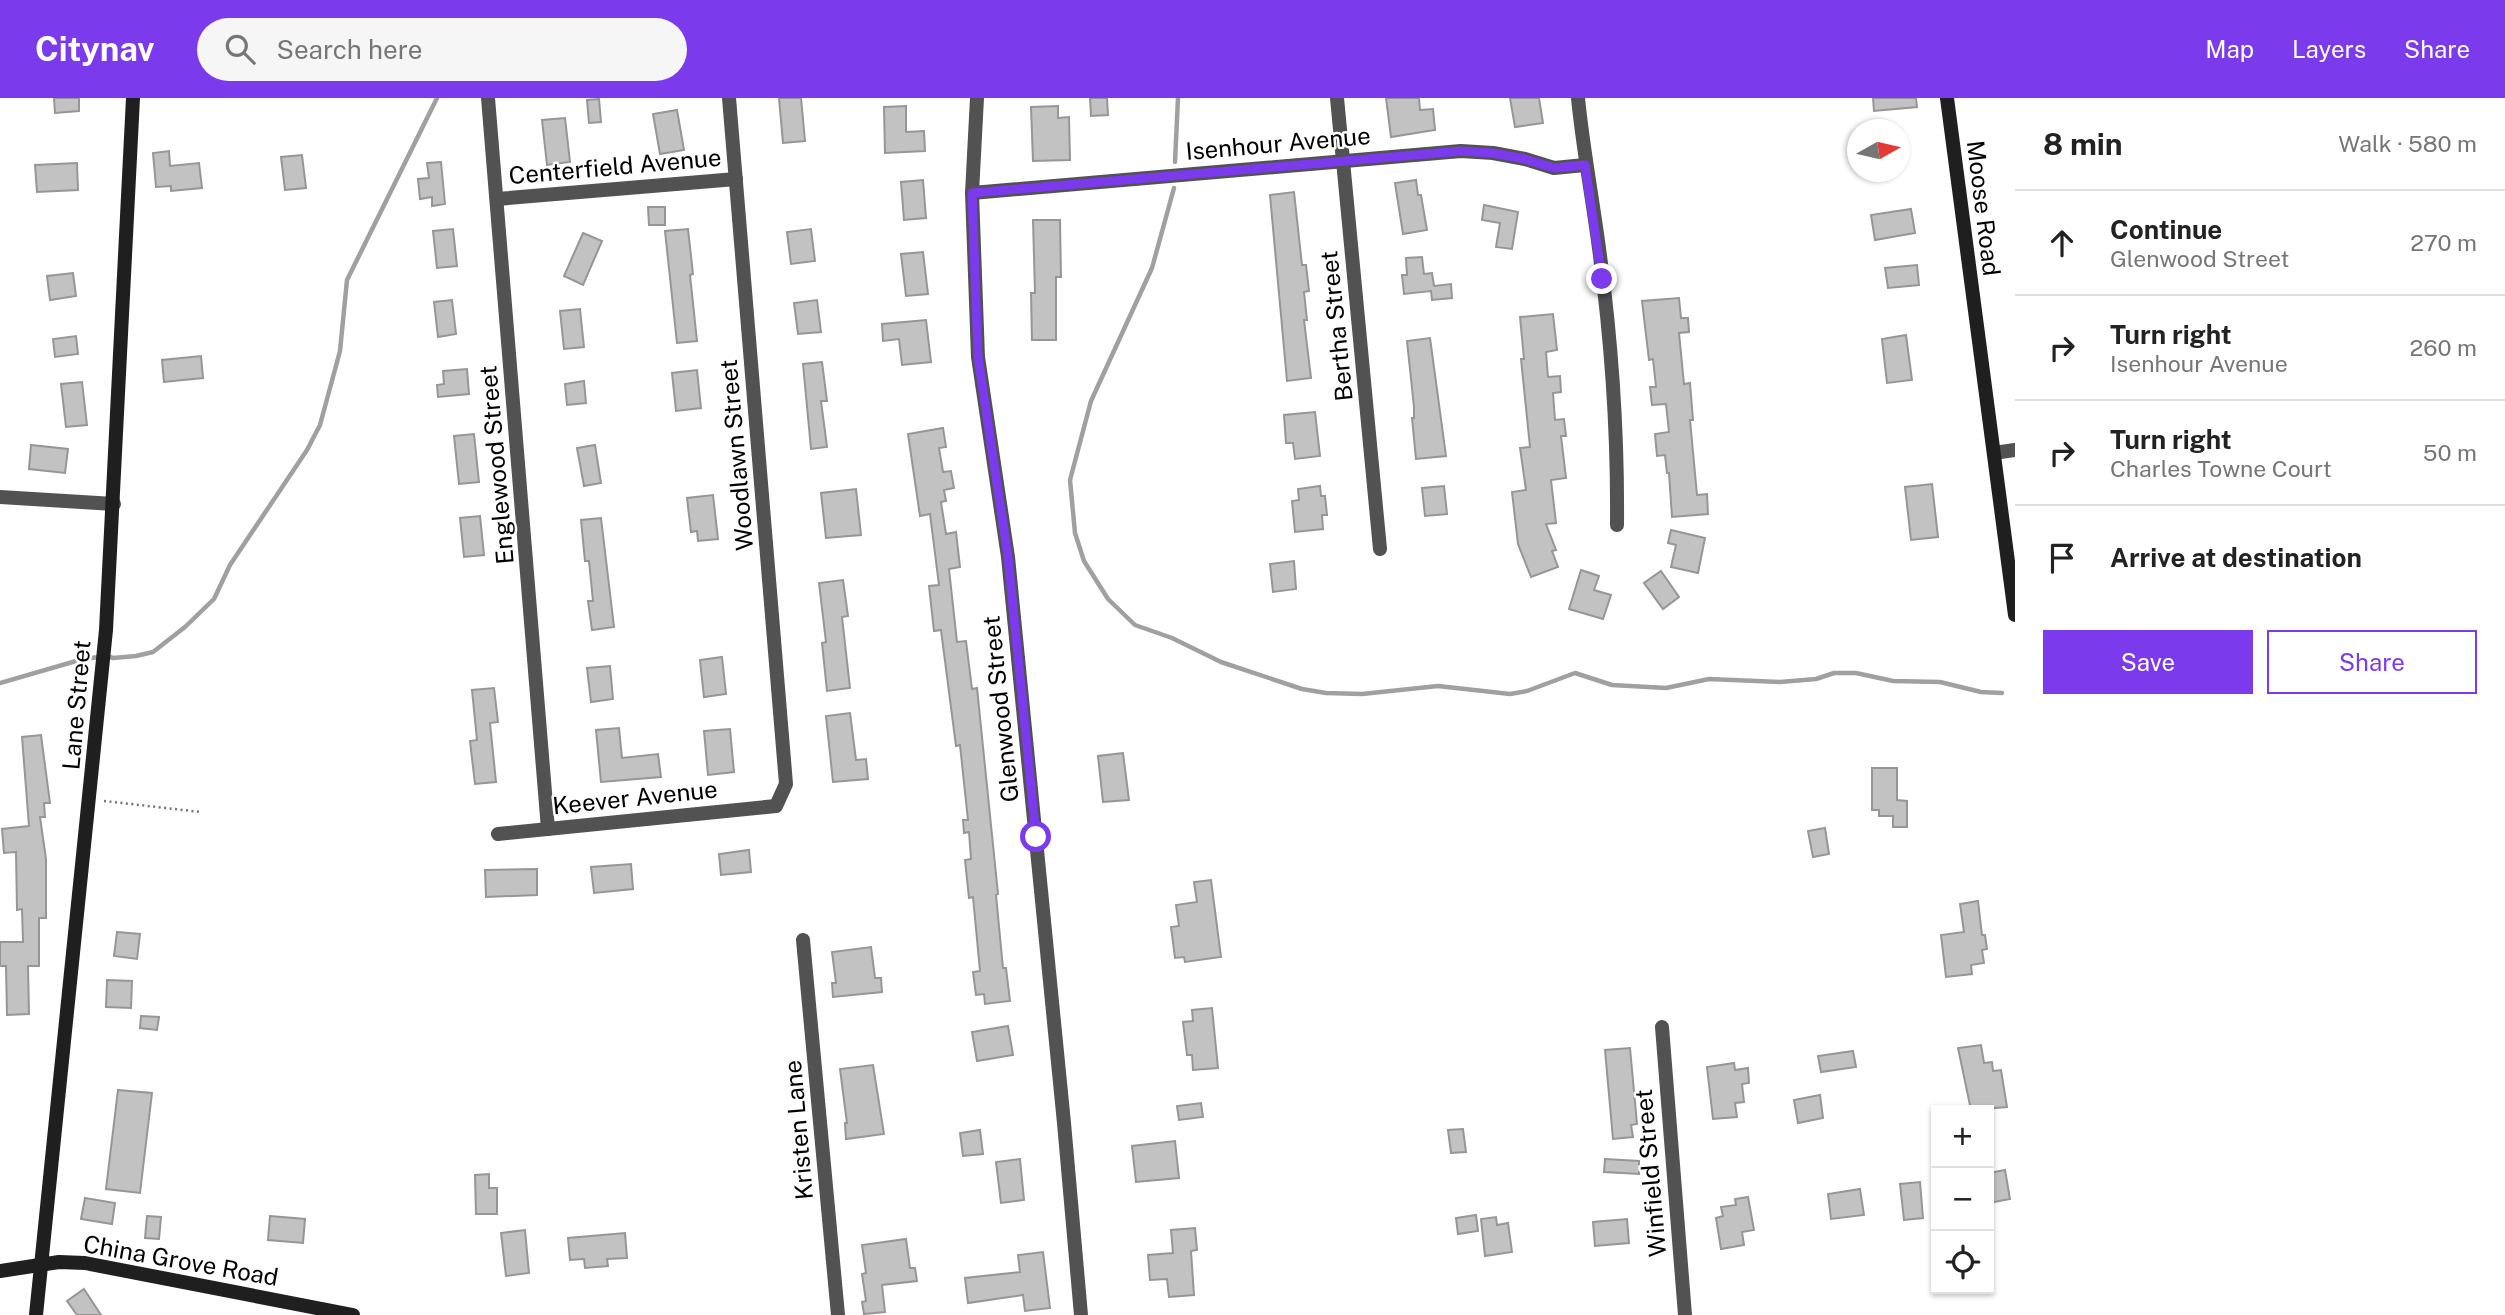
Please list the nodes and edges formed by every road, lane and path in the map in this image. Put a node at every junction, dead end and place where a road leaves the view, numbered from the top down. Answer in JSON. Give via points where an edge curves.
{"nodes":[{"id":1,"x":133,"y":98,"type":"edge"},
{"id":2,"x":488,"y":98,"type":"edge"},
{"id":3,"x":729,"y":98,"type":"edge"},
{"id":4,"x":977,"y":98,"type":"edge"},
{"id":5,"x":1337,"y":98,"type":"edge"},
{"id":6,"x":1578,"y":98,"type":"edge"},
{"id":7,"x":1947,"y":98,"type":"edge"},
{"id":8,"x":1342,"y":160,"type":"junction"},
{"id":9,"x":1585,"y":165,"type":"junction"},
{"id":10,"x":736,"y":179,"type":"junction"},
{"id":11,"x":972,"y":193,"type":"junction"},
{"id":12,"x":497,"y":199,"type":"junction"},
{"id":13,"x":2015,"y":450,"type":"edge"},
{"id":14,"x":1994,"y":453,"type":"junction"},
{"id":15,"x":0,"y":497,"type":"edge"},
{"id":16,"x":114,"y":504,"type":"junction"},
{"id":17,"x":1617,"y":525,"type":"dead end"},
{"id":18,"x":1380,"y":549,"type":"dead end"},
{"id":19,"x":2015,"y":615,"type":"edge"},
{"id":20,"x":90,"y":799,"type":"junction"},
{"id":21,"x":776,"y":806,"type":"joint"},
{"id":22,"x":201,"y":812,"type":"dead end"},
{"id":23,"x":548,"y":829,"type":"junction"},
{"id":24,"x":498,"y":834,"type":"dead end"},
{"id":25,"x":803,"y":940,"type":"dead end"},
{"id":26,"x":1662,"y":1027,"type":"dead end"},
{"id":27,"x":41,"y":1264,"type":"junction"},
{"id":28,"x":0,"y":1271,"type":"edge"},
{"id":29,"x":307,"y":1311,"type":"edge"},
{"id":30,"x":36,"y":1315,"type":"edge"},
{"id":31,"x":353,"y":1315,"type":"edge"},
{"id":32,"x":838,"y":1315,"type":"edge"},
{"id":33,"x":1081,"y":1315,"type":"edge"},
{"id":34,"x":1685,"y":1315,"type":"edge"}],
"edges":[{"from":1,"to":16,"type":"main road","name":"Lane Street"},
{"from":2,"to":12,"type":"street","name":"Englewood Street"},
{"from":3,"to":10,"type":"street","name":"Woodlawn Street"},
{"from":4,"to":11,"type":"street","name":"Glenwood Street"},
{"from":5,"to":8,"type":"street","name":"Bertha Street"},
{"from":6,"to":9,"type":"street"},
{"from":7,"to":14,"type":"main road","name":"Moose Road"},
{"from":8,"to":9,"type":"street","name":"Isenhour Avenue","via":[[1461,151],[1493,153],[1554,168]]},
{"from":8,"to":11,"type":"street","name":"Isenhour Avenue"},
{"from":8,"to":18,"type":"street","name":"Bertha Street"},
{"from":9,"to":17,"type":"street","via":[[1611,360]]},
{"from":10,"to":12,"type":"street","name":"Centerfield Avenue"},
{"from":10,"to":21,"type":"street","name":"Woodlawn Street","via":[[786,784]]},
{"from":11,"to":33,"type":"street","name":"Glenwood Street","via":[[978,357],[1009,570]]},
{"from":12,"to":23,"type":"street","name":"Englewood Street"},
{"from":13,"to":14,"type":"street"},
{"from":14,"to":19,"type":"main road","name":"Moose Road"},
{"from":15,"to":16,"type":"street"},
{"from":16,"to":20,"type":"main road","name":"Lane Street"},
{"from":20,"to":22,"type":"path"},
{"from":20,"to":27,"type":"main road","name":"Lane Street"},
{"from":21,"to":23,"type":"street","name":"Keever Avenue"},
{"from":23,"to":24,"type":"street","name":"Keever Avenue"},
{"from":25,"to":32,"type":"street","name":"Kristen Lane"},
{"from":26,"to":34,"type":"street","name":"Winfield Street"},
{"from":27,"to":28,"type":"main road","name":"China Grove Road"},
{"from":27,"to":29,"type":"main road","name":"China Grove Road","via":[[85,1263]]},
{"from":27,"to":30,"type":"main road","name":"Lane Street"},
{"from":29,"to":31,"type":"main road","name":"China Grove Road"}]}
